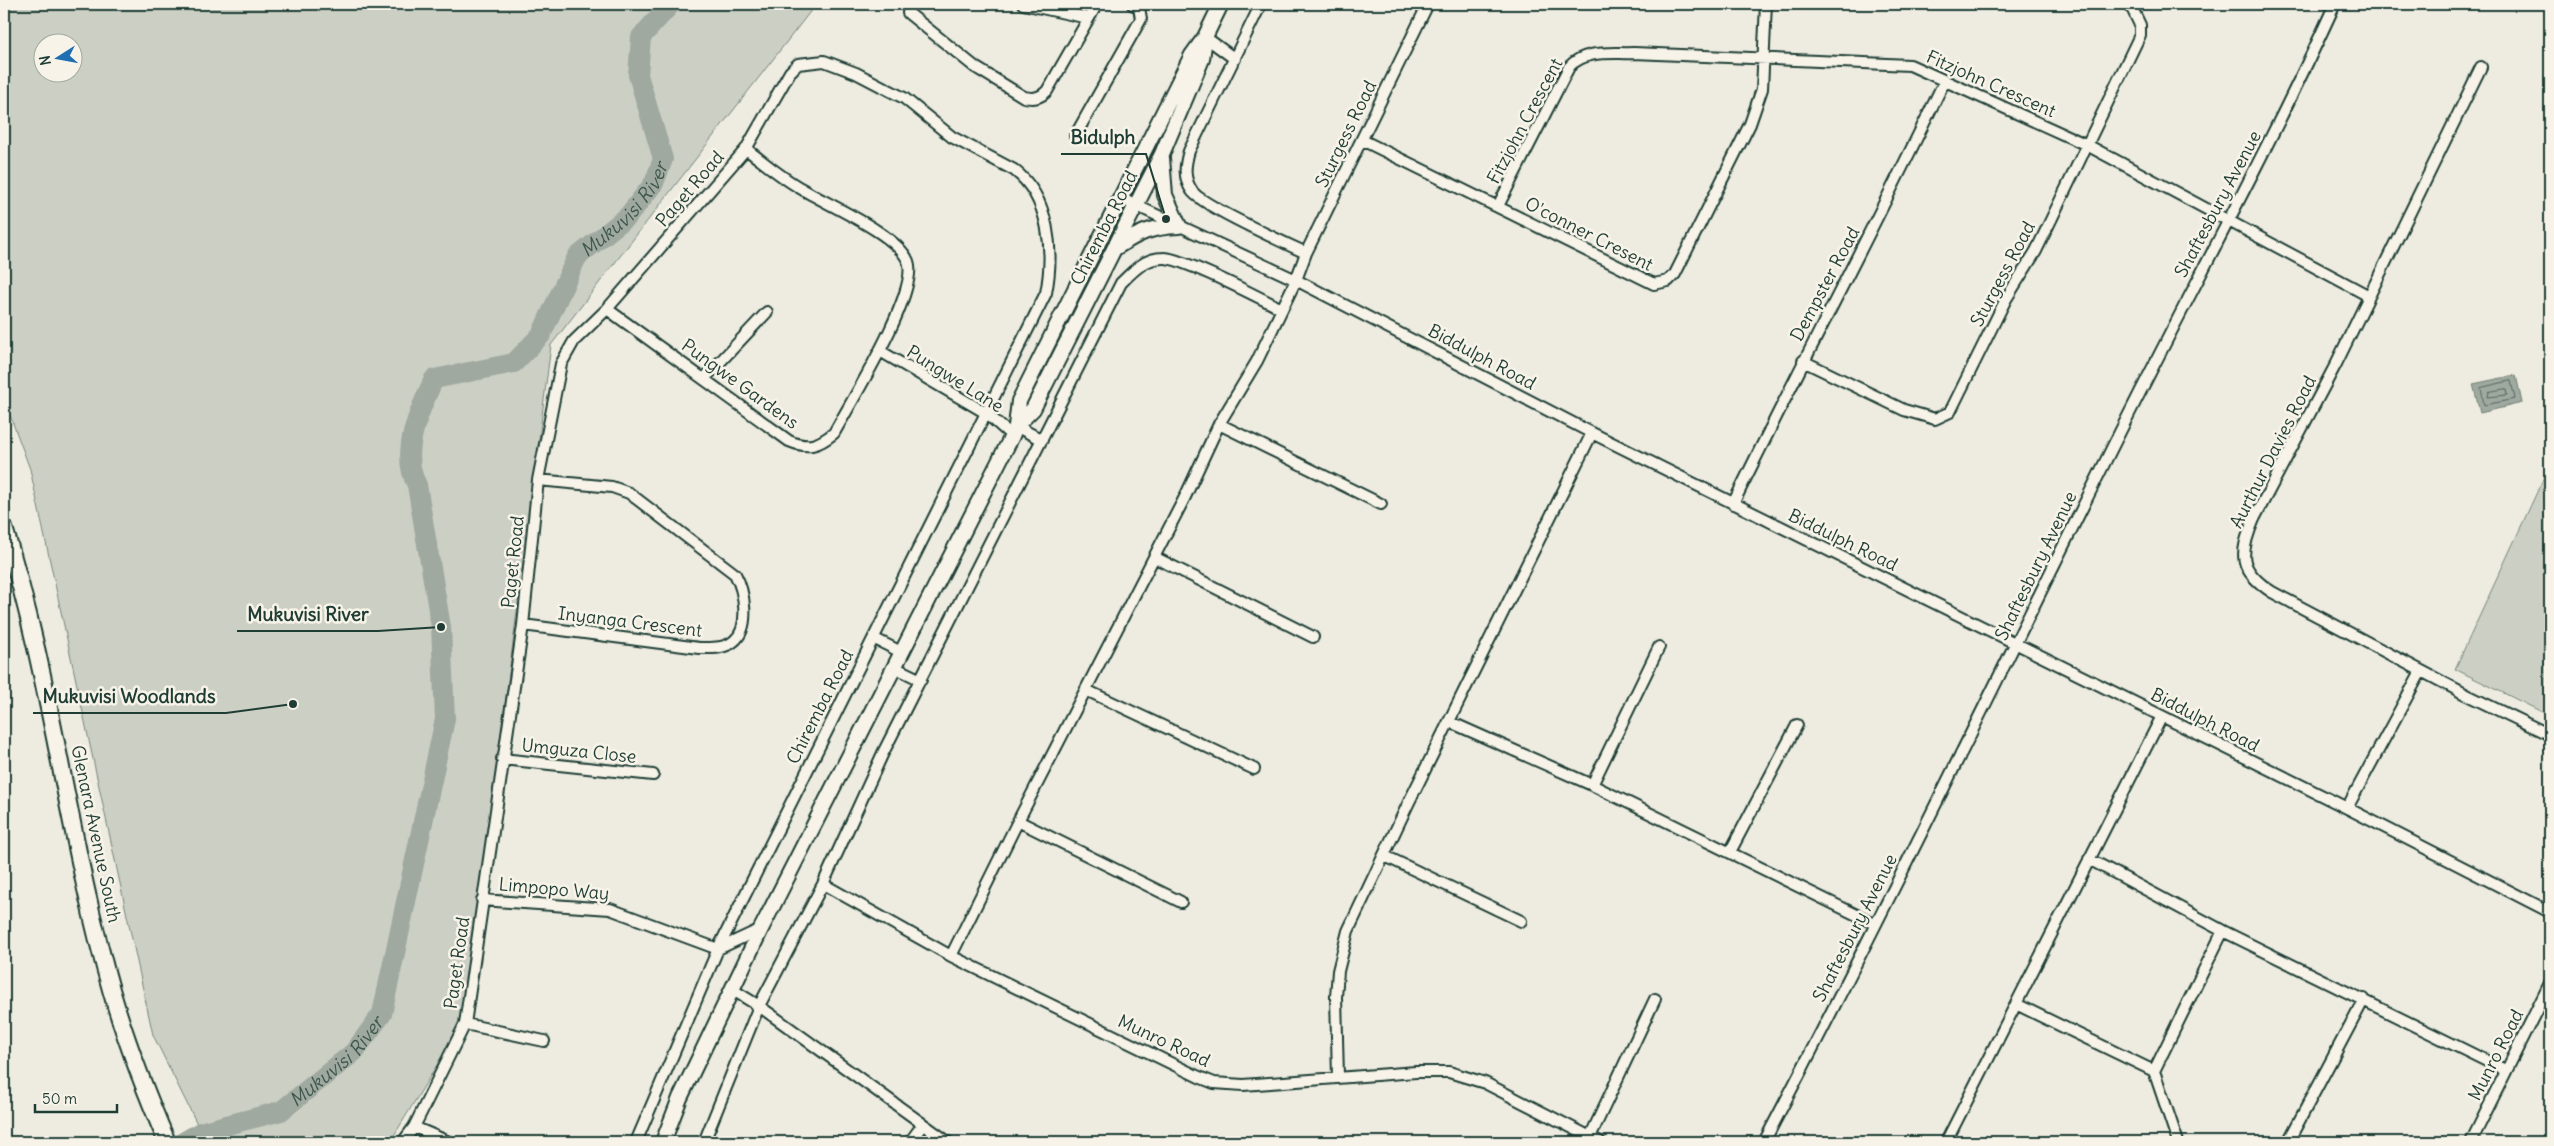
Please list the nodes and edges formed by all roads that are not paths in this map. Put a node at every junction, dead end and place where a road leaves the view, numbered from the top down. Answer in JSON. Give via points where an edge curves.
{"nodes":[{"id":1,"x":1023,"y":4,"type":"edge"},
{"id":2,"x":1097,"y":4,"type":"edge"},
{"id":3,"x":1132,"y":4,"type":"edge"},
{"id":4,"x":1221,"y":4,"type":"edge"},
{"id":5,"x":1261,"y":4,"type":"edge"},
{"id":6,"x":1428,"y":4,"type":"edge"},
{"id":7,"x":1766,"y":4,"type":"edge"},
{"id":8,"x":2130,"y":4,"type":"edge"},
{"id":9,"x":2335,"y":4,"type":"edge"},
{"id":10,"x":908,"y":13,"type":"dead end"},
{"id":11,"x":1088,"y":18,"type":"junction"},
{"id":12,"x":1205,"y":37,"type":"junction"},
{"id":13,"x":1235,"y":59,"type":"junction"},
{"id":14,"x":1764,"y":60,"type":"junction"},
{"id":15,"x":810,"y":61,"type":"joint"},
{"id":16,"x":2481,"y":67,"type":"dead end"},
{"id":17,"x":1945,"y":80,"type":"junction"},
{"id":18,"x":1075,"y":136,"type":"dead end"},
{"id":19,"x":1362,"y":140,"type":"junction"},
{"id":20,"x":2087,"y":145,"type":"junction"},
{"id":21,"x":746,"y":149,"type":"junction"},
{"id":22,"x":1162,"y":154,"type":"junction"},
{"id":23,"x":1120,"y":198,"type":"junction"},
{"id":24,"x":1135,"y":205,"type":"junction"},
{"id":25,"x":1498,"y":206,"type":"junction"},
{"id":26,"x":2227,"y":222,"type":"junction"},
{"id":27,"x":1179,"y":226,"type":"junction"},
{"id":28,"x":1115,"y":248,"type":"junction"},
{"id":29,"x":1306,"y":253,"type":"junction"},
{"id":30,"x":1296,"y":280,"type":"junction"},
{"id":31,"x":2369,"y":296,"type":"junction"},
{"id":32,"x":607,"y":308,"type":"junction"},
{"id":33,"x":1282,"y":309,"type":"junction"},
{"id":34,"x":767,"y":312,"type":"dead end"},
{"id":35,"x":880,"y":351,"type":"junction"},
{"id":36,"x":1803,"y":360,"type":"junction"},
{"id":37,"x":704,"y":380,"type":"junction"},
{"id":38,"x":986,"y":413,"type":"junction"},
{"id":39,"x":1219,"y":424,"type":"junction"},
{"id":40,"x":1014,"y":431,"type":"junction"},
{"id":41,"x":1592,"y":434,"type":"junction"},
{"id":42,"x":1042,"y":440,"type":"junction"},
{"id":43,"x":538,"y":480,"type":"junction"},
{"id":44,"x":1381,"y":504,"type":"dead end"},
{"id":45,"x":1732,"y":504,"type":"junction"},
{"id":46,"x":4,"y":528,"type":"edge"},
{"id":47,"x":1154,"y":557,"type":"junction"},
{"id":48,"x":523,"y":625,"type":"junction"},
{"id":49,"x":1313,"y":637,"type":"dead end"},
{"id":50,"x":875,"y":639,"type":"junction"},
{"id":51,"x":2016,"y":644,"type":"junction"},
{"id":52,"x":1659,"y":647,"type":"dead end"},
{"id":53,"x":901,"y":652,"type":"junction"},
{"id":54,"x":894,"y":667,"type":"junction"},
{"id":55,"x":2421,"y":671,"type":"junction"},
{"id":56,"x":921,"y":680,"type":"junction"},
{"id":57,"x":1086,"y":690,"type":"junction"},
{"id":58,"x":2162,"y":716,"type":"junction"},
{"id":59,"x":1450,"y":722,"type":"junction"},
{"id":60,"x":1798,"y":725,"type":"dead end"},
{"id":61,"x":2550,"y":735,"type":"edge"},
{"id":62,"x":502,"y":760,"type":"junction"},
{"id":63,"x":1254,"y":769,"type":"dead end"},
{"id":64,"x":654,"y":775,"type":"dead end"},
{"id":65,"x":1592,"y":785,"type":"junction"},
{"id":66,"x":2346,"y":808,"type":"junction"},
{"id":67,"x":1018,"y":821,"type":"junction"},
{"id":68,"x":1730,"y":852,"type":"junction"},
{"id":69,"x":1386,"y":856,"type":"junction"},
{"id":70,"x":2089,"y":859,"type":"junction"},
{"id":71,"x":824,"y":884,"type":"junction"},
{"id":72,"x":482,"y":900,"type":"junction"},
{"id":73,"x":1181,"y":902,"type":"dead end"},
{"id":74,"x":2550,"y":912,"type":"edge"},
{"id":75,"x":1521,"y":921,"type":"dead end"},
{"id":76,"x":1875,"y":924,"type":"junction"},
{"id":77,"x":761,"y":929,"type":"junction"},
{"id":78,"x":2223,"y":931,"type":"junction"},
{"id":79,"x":718,"y":949,"type":"junction"},
{"id":80,"x":951,"y":956,"type":"junction"},
{"id":81,"x":2550,"y":983,"type":"edge"},
{"id":82,"x":733,"y":990,"type":"junction"},
{"id":83,"x":1655,"y":999,"type":"dead end"},
{"id":84,"x":2364,"y":999,"type":"junction"},
{"id":85,"x":2016,"y":1004,"type":"junction"},
{"id":86,"x":759,"y":1006,"type":"junction"},
{"id":87,"x":465,"y":1024,"type":"junction"},
{"id":88,"x":544,"y":1041,"type":"dead end"},
{"id":89,"x":2505,"y":1070,"type":"junction"},
{"id":90,"x":2154,"y":1071,"type":"junction"},
{"id":91,"x":1338,"y":1077,"type":"junction"},
{"id":92,"x":922,"y":1124,"type":"junction"},
{"id":93,"x":414,"y":1127,"type":"junction"},
{"id":94,"x":164,"y":1135,"type":"edge"},
{"id":95,"x":1590,"y":1137,"type":"junction"},
{"id":96,"x":403,"y":1142,"type":"edge"},
{"id":97,"x":448,"y":1142,"type":"edge"},
{"id":98,"x":636,"y":1142,"type":"edge"},
{"id":99,"x":662,"y":1142,"type":"edge"},
{"id":100,"x":704,"y":1142,"type":"edge"},
{"id":101,"x":910,"y":1142,"type":"edge"},
{"id":102,"x":948,"y":1142,"type":"edge"},
{"id":103,"x":1600,"y":1142,"type":"edge"},
{"id":104,"x":1764,"y":1142,"type":"edge"},
{"id":105,"x":1946,"y":1142,"type":"edge"},
{"id":106,"x":2178,"y":1142,"type":"edge"},
{"id":107,"x":2288,"y":1142,"type":"edge"},
{"id":108,"x":2472,"y":1142,"type":"edge"}],
"edges":[{"from":1,"to":11,"type":"street"},
{"from":2,"to":11,"type":"street"},
{"from":3,"to":18,"type":"street","via":[[1139,7],[1141,19]]},
{"from":4,"to":12,"type":"main road","name":"Chiremba Road"},
{"from":5,"to":13,"type":"street"},
{"from":6,"to":19,"type":"street","name":"Sturgess Road"},
{"from":7,"to":14,"type":"street","name":"O'conner Cresent"},
{"from":8,"to":20,"type":"street","name":"Sturgess Road","via":[[2140,25],[2140,35]]},
{"from":9,"to":26,"type":"street","name":"Shaftesbury Avenue","via":[[2294,95]]},
{"from":10,"to":11,"type":"street","via":[[975,67],[1024,97],[1034,98],[1048,91]]},
{"from":12,"to":13,"type":"street"},
{"from":12,"to":22,"type":"main road","name":"Chiremba Road","via":[[1202,60]]},
{"from":12,"to":23,"type":"main road","name":"Chiremba Road","via":[[1192,55]]},
{"from":13,"to":29,"type":"street","via":[[1189,151],[1186,179],[1198,199]]},
{"from":14,"to":17,"type":"street","name":"Fitzjohn Crescent","via":[[1910,65]]},
{"from":14,"to":25,"type":"street","name":"Fitzjohn Crescent","via":[[1634,53],[1598,54],[1576,59]]},
{"from":14,"to":25,"type":"street","name":"O'conner Cresent","via":[[1762,89],[1750,124],[1675,274],[1668,281],[1654,284]]},
{"from":15,"to":21,"type":"street","name":"Paget Road","via":[[798,64],[790,72]]},
{"from":15,"to":38,"type":"street","name":"Chiremba Road","via":[[824,61],[890,90],[940,130],[1014,170],[1033,188],[1048,232],[1051,254],[1046,294]]},
{"from":16,"to":31,"type":"street","name":"Aurthur Davies Road"},
{"from":17,"to":20,"type":"street","name":"Fitzjohn Crescent"},
{"from":17,"to":36,"type":"street","name":"Dempster Road","via":[[1885,205]]},
{"from":19,"to":25,"type":"street","name":"O'conner Cresent"},
{"from":19,"to":29,"type":"street","name":"Sturgess Road"},
{"from":20,"to":26,"type":"street","name":"Fitzjohn Crescent"},
{"from":20,"to":36,"type":"street","name":"Sturgess Road","via":[[2036,250],[2006,299],[1950,412],[1935,419],[1904,410]]},
{"from":21,"to":32,"type":"street","name":"Paget Road"},
{"from":21,"to":35,"type":"street","name":"Pungwe Gardens","via":[[800,188],[892,240],[908,260],[909,285]]},
{"from":22,"to":24,"type":"main road","name":"Chiremba Road"},
{"from":22,"to":27,"type":"main road","via":[[1165,195]]},
{"from":23,"to":24,"type":"street","name":"Biddulph Road"},
{"from":23,"to":40,"type":"main road","name":"Chiremba Road","via":[[1019,402]]},
{"from":24,"to":27,"type":"street","name":"Biddulph Road"},
{"from":24,"to":28,"type":"main road","name":"Chiremba Road"},
{"from":26,"to":31,"type":"street","name":"Fitzjohn Crescent"},
{"from":26,"to":51,"type":"street","name":"Shaftesbury Avenue"},
{"from":27,"to":28,"type":"main road","via":[[1142,231]]},
{"from":27,"to":30,"type":"street","name":"Biddulph Road"},
{"from":28,"to":40,"type":"main road","name":"Chiremba Road","via":[[1033,409]]},
{"from":29,"to":30,"type":"street","name":"Sturgess Road"},
{"from":30,"to":33,"type":"street","name":"Sturgess Road"},
{"from":30,"to":41,"type":"street","name":"Biddulph Road"},
{"from":31,"to":55,"type":"street","name":"Aurthur Davies Road","via":[[2254,519],[2243,554],[2251,576],[2272,592]]},
{"from":32,"to":37,"type":"street","name":"Pungwe Gardens"},
{"from":32,"to":43,"type":"street","name":"Paget Road","via":[[574,341],[561,364]]},
{"from":33,"to":39,"type":"street","name":"Sturgess Road"},
{"from":33,"to":42,"type":"street","via":[[1172,258],[1149,261],[1121,283]]},
{"from":34,"to":37,"type":"street"},
{"from":35,"to":37,"type":"street","name":"Pungwe Gardens","via":[[834,433],[812,446],[802,447],[788,441]]},
{"from":35,"to":38,"type":"street","name":"Pungwe Lane"},
{"from":36,"to":45,"type":"street","name":"Dempster Road"},
{"from":38,"to":40,"type":"street","name":"Pungwe Lane"},
{"from":38,"to":50,"type":"street","name":"Chiremba Road"},
{"from":39,"to":44,"type":"street"},
{"from":39,"to":47,"type":"street","name":"Sturgess Road"},
{"from":40,"to":42,"type":"street","name":"Pungwe Lane"},
{"from":40,"to":53,"type":"main road","name":"Chiremba Road"},
{"from":41,"to":45,"type":"street","name":"Biddulph Road"},
{"from":41,"to":59,"type":"street"},
{"from":42,"to":56,"type":"street"},
{"from":43,"to":48,"type":"street","name":"Paget Road"},
{"from":43,"to":48,"type":"street","name":"Inyanga Crescent","via":[[612,487],[629,493],[735,574],[745,601],[741,632],[734,641],[716,648]]},
{"from":45,"to":51,"type":"street","name":"Biddulph Road"},
{"from":46,"to":94,"type":"main road","name":"Glenara Avenue South","via":[[26,608],[100,946],[125,1036]]},
{"from":47,"to":49,"type":"street"},
{"from":47,"to":57,"type":"street","name":"Sturgess Road"},
{"from":48,"to":62,"type":"street","name":"Paget Road"},
{"from":50,"to":53,"type":"street"},
{"from":50,"to":79,"type":"street","name":"Chiremba Road"},
{"from":51,"to":58,"type":"street","name":"Biddulph Road"},
{"from":51,"to":76,"type":"street","name":"Shaftesbury Avenue"},
{"from":52,"to":65,"type":"street"},
{"from":53,"to":54,"type":"main road","name":"Chiremba Road"},
{"from":54,"to":56,"type":"street"},
{"from":54,"to":77,"type":"main road","name":"Chiremba Road"},
{"from":55,"to":61,"type":"street","name":"Aurthur Davies Road"},
{"from":55,"to":66,"type":"street"},
{"from":56,"to":71,"type":"street","via":[[883,753]]},
{"from":57,"to":63,"type":"street"},
{"from":57,"to":67,"type":"street","name":"Sturgess Road"},
{"from":58,"to":66,"type":"street","name":"Biddulph Road"},
{"from":58,"to":70,"type":"street"},
{"from":59,"to":65,"type":"street"},
{"from":59,"to":69,"type":"street","via":[[1408,804]]},
{"from":60,"to":68,"type":"street"},
{"from":62,"to":64,"type":"street","name":"Umguza Close"},
{"from":62,"to":72,"type":"street","name":"Paget Road"},
{"from":65,"to":68,"type":"street"},
{"from":66,"to":74,"type":"street","name":"Biddulph Road"},
{"from":67,"to":73,"type":"street"},
{"from":67,"to":80,"type":"street","name":"Sturgess Road"},
{"from":68,"to":76,"type":"street"},
{"from":69,"to":75,"type":"street"},
{"from":69,"to":91,"type":"street","via":[[1354,918],[1338,971]]},
{"from":70,"to":78,"type":"street"},
{"from":70,"to":85,"type":"street"},
{"from":71,"to":80,"type":"street","name":"Munro Road"},
{"from":71,"to":86,"type":"street"},
{"from":72,"to":79,"type":"street","name":"Limpopo Way","via":[[610,909]]},
{"from":72,"to":87,"type":"street","name":"Paget Road"},
{"from":76,"to":104,"type":"street","name":"Shaftesbury Avenue"},
{"from":77,"to":79,"type":"street"},
{"from":77,"to":82,"type":"main road","name":"Chiremba Road"},
{"from":78,"to":84,"type":"street"},
{"from":78,"to":90,"type":"street"},
{"from":79,"to":98,"type":"street","name":"Chiremba Road"},
{"from":80,"to":91,"type":"street","name":"Munro Road","via":[[1214,1082],[1243,1085]]},
{"from":81,"to":89,"type":"street","name":"Munro Road"},
{"from":82,"to":86,"type":"street"},
{"from":82,"to":99,"type":"main road","name":"Chiremba Road"},
{"from":83,"to":95,"type":"street"},
{"from":84,"to":89,"type":"street"},
{"from":84,"to":107,"type":"street"},
{"from":85,"to":90,"type":"street"},
{"from":85,"to":105,"type":"street"},
{"from":86,"to":92,"type":"street"},
{"from":86,"to":100,"type":"street"},
{"from":87,"to":88,"type":"street"},
{"from":87,"to":93,"type":"street","name":"Paget Road"},
{"from":89,"to":108,"type":"street","name":"Munro Road"},
{"from":90,"to":106,"type":"street"},
{"from":91,"to":95,"type":"street","name":"Munro Road","via":[[1424,1072],[1460,1074],[1485,1083]]},
{"from":92,"to":101,"type":"street"},
{"from":92,"to":102,"type":"street"},
{"from":93,"to":96,"type":"street","name":"Paget Road"},
{"from":93,"to":97,"type":"street"},
{"from":95,"to":103,"type":"street","name":"Munro Road"}]}
